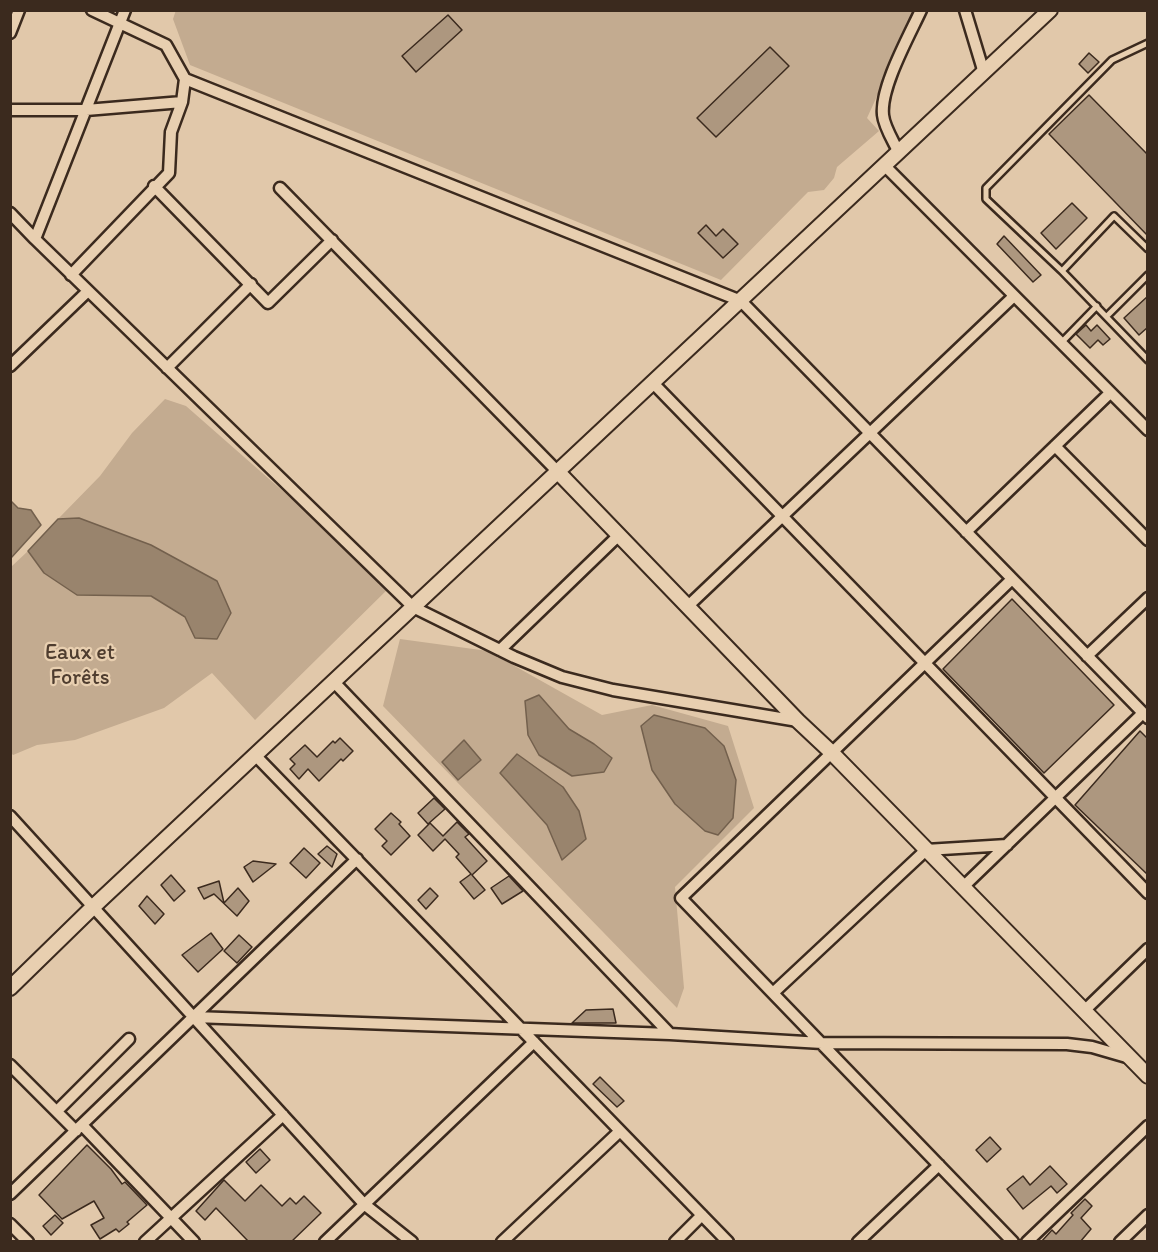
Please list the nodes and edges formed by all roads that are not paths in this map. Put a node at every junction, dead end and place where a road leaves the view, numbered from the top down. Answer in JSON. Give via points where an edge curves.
{"nodes":[{"id":1,"x":20,"y":10,"type":"edge"},
{"id":2,"x":92,"y":10,"type":"edge"},
{"id":3,"x":125,"y":10,"type":"edge"},
{"id":4,"x":921,"y":10,"type":"edge"},
{"id":5,"x":965,"y":10,"type":"edge"},
{"id":6,"x":1050,"y":10,"type":"edge"},
{"id":7,"x":120,"y":24,"type":"junction"},
{"id":8,"x":10,"y":33,"type":"edge"},
{"id":9,"x":1148,"y":42,"type":"edge"},
{"id":10,"x":984,"y":73,"type":"junction"},
{"id":11,"x":185,"y":79,"type":"junction"},
{"id":12,"x":182,"y":102,"type":"junction"},
{"id":13,"x":10,"y":110,"type":"edge"},
{"id":14,"x":86,"y":110,"type":"junction"},
{"id":15,"x":899,"y":153,"type":"junction"},
{"id":16,"x":885,"y":166,"type":"junction"},
{"id":17,"x":154,"y":186,"type":"junction"},
{"id":18,"x":280,"y":188,"type":"dead end"},
{"id":19,"x":10,"y":213,"type":"edge"},
{"id":20,"x":35,"y":239,"type":"junction"},
{"id":21,"x":332,"y":240,"type":"junction"},
{"id":22,"x":1148,"y":249,"type":"edge"},
{"id":23,"x":1062,"y":271,"type":"junction"},
{"id":24,"x":71,"y":275,"type":"junction"},
{"id":25,"x":1148,"y":275,"type":"edge"},
{"id":26,"x":250,"y":284,"type":"junction"},
{"id":27,"x":88,"y":291,"type":"junction"},
{"id":28,"x":1014,"y":296,"type":"junction"},
{"id":29,"x":741,"y":301,"type":"junction"},
{"id":30,"x":1097,"y":306,"type":"junction"},
{"id":31,"x":1107,"y":316,"type":"junction"},
{"id":32,"x":1061,"y":343,"type":"junction"},
{"id":33,"x":1148,"y":360,"type":"edge"},
{"id":34,"x":10,"y":366,"type":"edge"},
{"id":35,"x":167,"y":368,"type":"junction"},
{"id":36,"x":654,"y":383,"type":"junction"},
{"id":37,"x":1110,"y":393,"type":"junction"},
{"id":38,"x":1148,"y":430,"type":"edge"},
{"id":39,"x":870,"y":434,"type":"junction"},
{"id":40,"x":1056,"y":446,"type":"junction"},
{"id":41,"x":558,"y":472,"type":"junction"},
{"id":42,"x":782,"y":515,"type":"junction"},
{"id":43,"x":966,"y":532,"type":"junction"},
{"id":44,"x":619,"y":535,"type":"junction"},
{"id":45,"x":1148,"y":540,"type":"edge"},
{"id":46,"x":1012,"y":579,"type":"junction"},
{"id":47,"x":1148,"y":598,"type":"edge"},
{"id":48,"x":688,"y":606,"type":"junction"},
{"id":49,"x":413,"y":607,"type":"junction"},
{"id":50,"x":501,"y":650,"type":"junction"},
{"id":51,"x":1087,"y":656,"type":"junction"},
{"id":52,"x":924,"y":663,"type":"junction"},
{"id":53,"x":334,"y":682,"type":"junction"},
{"id":54,"x":1145,"y":716,"type":"edge"},
{"id":55,"x":798,"y":721,"type":"junction"},
{"id":56,"x":831,"y":752,"type":"junction"},
{"id":57,"x":255,"y":755,"type":"junction"},
{"id":58,"x":1056,"y":797,"type":"junction"},
{"id":59,"x":10,"y":816,"type":"edge"},
{"id":60,"x":1007,"y":845,"type":"junction"},
{"id":61,"x":926,"y":849,"type":"junction"},
{"id":62,"x":357,"y":859,"type":"junction"},
{"id":63,"x":963,"y":887,"type":"junction"},
{"id":64,"x":1148,"y":893,"type":"edge"},
{"id":65,"x":93,"y":907,"type":"junction"},
{"id":66,"x":1148,"y":949,"type":"edge"},
{"id":67,"x":10,"y":988,"type":"edge"},
{"id":68,"x":773,"y":993,"type":"junction"},
{"id":69,"x":1084,"y":1011,"type":"junction"},
{"id":70,"x":194,"y":1017,"type":"junction"},
{"id":71,"x":521,"y":1029,"type":"junction"},
{"id":72,"x":670,"y":1034,"type":"junction"},
{"id":73,"x":129,"y":1039,"type":"dead end"},
{"id":74,"x":534,"y":1041,"type":"junction"},
{"id":75,"x":822,"y":1043,"type":"junction"},
{"id":76,"x":1130,"y":1058,"type":"junction"},
{"id":77,"x":10,"y":1065,"type":"edge"},
{"id":78,"x":1148,"y":1076,"type":"edge"},
{"id":79,"x":57,"y":1111,"type":"junction"},
{"id":80,"x":283,"y":1114,"type":"junction"},
{"id":81,"x":1148,"y":1126,"type":"edge"},
{"id":82,"x":79,"y":1128,"type":"junction"},
{"id":83,"x":620,"y":1131,"type":"junction"},
{"id":84,"x":939,"y":1165,"type":"junction"},
{"id":85,"x":10,"y":1194,"type":"edge"},
{"id":86,"x":364,"y":1204,"type":"junction"},
{"id":87,"x":702,"y":1215,"type":"junction"},
{"id":88,"x":1148,"y":1215,"type":"edge"},
{"id":89,"x":170,"y":1217,"type":"junction"},
{"id":90,"x":10,"y":1224,"type":"edge"},
{"id":91,"x":28,"y":1242,"type":"edge"},
{"id":92,"x":145,"y":1242,"type":"edge"},
{"id":93,"x":194,"y":1242,"type":"edge"},
{"id":94,"x":325,"y":1242,"type":"edge"},
{"id":95,"x":412,"y":1242,"type":"edge"},
{"id":96,"x":502,"y":1242,"type":"edge"},
{"id":97,"x":675,"y":1242,"type":"edge"},
{"id":98,"x":728,"y":1242,"type":"edge"},
{"id":99,"x":858,"y":1242,"type":"edge"},
{"id":100,"x":1013,"y":1242,"type":"edge"},
{"id":101,"x":1027,"y":1242,"type":"edge"},
{"id":102,"x":1120,"y":1242,"type":"edge"}],
"edges":[{"from":1,"to":8,"type":"street"},
{"from":2,"to":7,"type":"street"},
{"from":3,"to":7,"type":"street"},
{"from":4,"to":15,"type":"street","via":[[884,102],[883,116]]},
{"from":5,"to":10,"type":"street"},
{"from":6,"to":10,"type":"street"},
{"from":7,"to":11,"type":"street","via":[[166,45]]},
{"from":7,"to":14,"type":"street"},
{"from":9,"to":23,"type":"lane","via":[[1112,60],[986,188],[986,199]]},
{"from":10,"to":15,"type":"street"},
{"from":11,"to":12,"type":"street"},
{"from":11,"to":29,"type":"street"},
{"from":12,"to":14,"type":"street"},
{"from":12,"to":17,"type":"street","via":[[171,132],[169,173]]},
{"from":13,"to":14,"type":"street"},
{"from":14,"to":20,"type":"street"},
{"from":15,"to":16,"type":"street"},
{"from":16,"to":28,"type":"street"},
{"from":16,"to":29,"type":"street"},
{"from":17,"to":24,"type":"street"},
{"from":17,"to":26,"type":"street"},
{"from":18,"to":21,"type":"street"},
{"from":19,"to":20,"type":"street"},
{"from":20,"to":24,"type":"street"},
{"from":21,"to":26,"type":"street","via":[[268,303]]},
{"from":21,"to":41,"type":"street"},
{"from":22,"to":23,"type":"lane","via":[[1114,216]]},
{"from":23,"to":30,"type":"lane"},
{"from":24,"to":27,"type":"street"},
{"from":25,"to":31,"type":"lane"},
{"from":26,"to":35,"type":"street"},
{"from":27,"to":34,"type":"street"},
{"from":27,"to":35,"type":"street"},
{"from":28,"to":32,"type":"street"},
{"from":28,"to":39,"type":"street"},
{"from":29,"to":36,"type":"street"},
{"from":29,"to":39,"type":"street"},
{"from":30,"to":31,"type":"lane"},
{"from":30,"to":32,"type":"lane"},
{"from":31,"to":33,"type":"lane"},
{"from":32,"to":37,"type":"street"},
{"from":35,"to":49,"type":"street"},
{"from":36,"to":41,"type":"street"},
{"from":36,"to":42,"type":"street"},
{"from":37,"to":38,"type":"street"},
{"from":37,"to":40,"type":"street"},
{"from":39,"to":42,"type":"street"},
{"from":39,"to":43,"type":"street"},
{"from":40,"to":43,"type":"street"},
{"from":40,"to":45,"type":"street"},
{"from":41,"to":44,"type":"street"},
{"from":41,"to":49,"type":"street"},
{"from":42,"to":48,"type":"street"},
{"from":42,"to":52,"type":"street"},
{"from":43,"to":46,"type":"street"},
{"from":44,"to":48,"type":"street"},
{"from":44,"to":50,"type":"street"},
{"from":46,"to":51,"type":"street"},
{"from":46,"to":52,"type":"street"},
{"from":47,"to":51,"type":"street"},
{"from":48,"to":55,"type":"street"},
{"from":49,"to":50,"type":"street"},
{"from":49,"to":53,"type":"street"},
{"from":50,"to":55,"type":"street","via":[[562,677],[613,690]]},
{"from":51,"to":54,"type":"street"},
{"from":52,"to":56,"type":"street"},
{"from":52,"to":58,"type":"street"},
{"from":53,"to":57,"type":"street"},
{"from":53,"to":72,"type":"street"},
{"from":54,"to":58,"type":"street"},
{"from":55,"to":56,"type":"street"},
{"from":56,"to":61,"type":"street"},
{"from":56,"to":68,"type":"street","via":[[681,897]]},
{"from":57,"to":62,"type":"street"},
{"from":57,"to":65,"type":"street"},
{"from":58,"to":60,"type":"street"},
{"from":58,"to":64,"type":"street"},
{"from":59,"to":65,"type":"street"},
{"from":60,"to":61,"type":"street"},
{"from":60,"to":63,"type":"street"},
{"from":61,"to":63,"type":"street"},
{"from":61,"to":68,"type":"street"},
{"from":62,"to":70,"type":"street"},
{"from":62,"to":71,"type":"street"},
{"from":63,"to":69,"type":"street"},
{"from":65,"to":67,"type":"street"},
{"from":65,"to":70,"type":"street"},
{"from":66,"to":69,"type":"street"},
{"from":68,"to":75,"type":"street"},
{"from":69,"to":76,"type":"street"},
{"from":70,"to":71,"type":"street"},
{"from":70,"to":80,"type":"street"},
{"from":70,"to":82,"type":"street"},
{"from":71,"to":72,"type":"street"},
{"from":71,"to":74,"type":"street"},
{"from":72,"to":75,"type":"street"},
{"from":73,"to":79,"type":"street"},
{"from":74,"to":83,"type":"street"},
{"from":74,"to":86,"type":"street"},
{"from":75,"to":76,"type":"street","via":[[1067,1044]]},
{"from":75,"to":84,"type":"street"},
{"from":76,"to":78,"type":"street"},
{"from":77,"to":79,"type":"street"},
{"from":79,"to":82,"type":"street"},
{"from":80,"to":86,"type":"street"},
{"from":80,"to":89,"type":"street"},
{"from":81,"to":101,"type":"street"},
{"from":82,"to":85,"type":"street"},
{"from":82,"to":89,"type":"street"},
{"from":83,"to":87,"type":"street"},
{"from":83,"to":96,"type":"street"},
{"from":84,"to":99,"type":"street"},
{"from":84,"to":100,"type":"street"},
{"from":86,"to":94,"type":"street"},
{"from":86,"to":95,"type":"street"},
{"from":87,"to":97,"type":"street"},
{"from":87,"to":98,"type":"street"},
{"from":88,"to":102,"type":"street"},
{"from":89,"to":92,"type":"street"},
{"from":89,"to":93,"type":"street"},
{"from":90,"to":91,"type":"street"}]}
